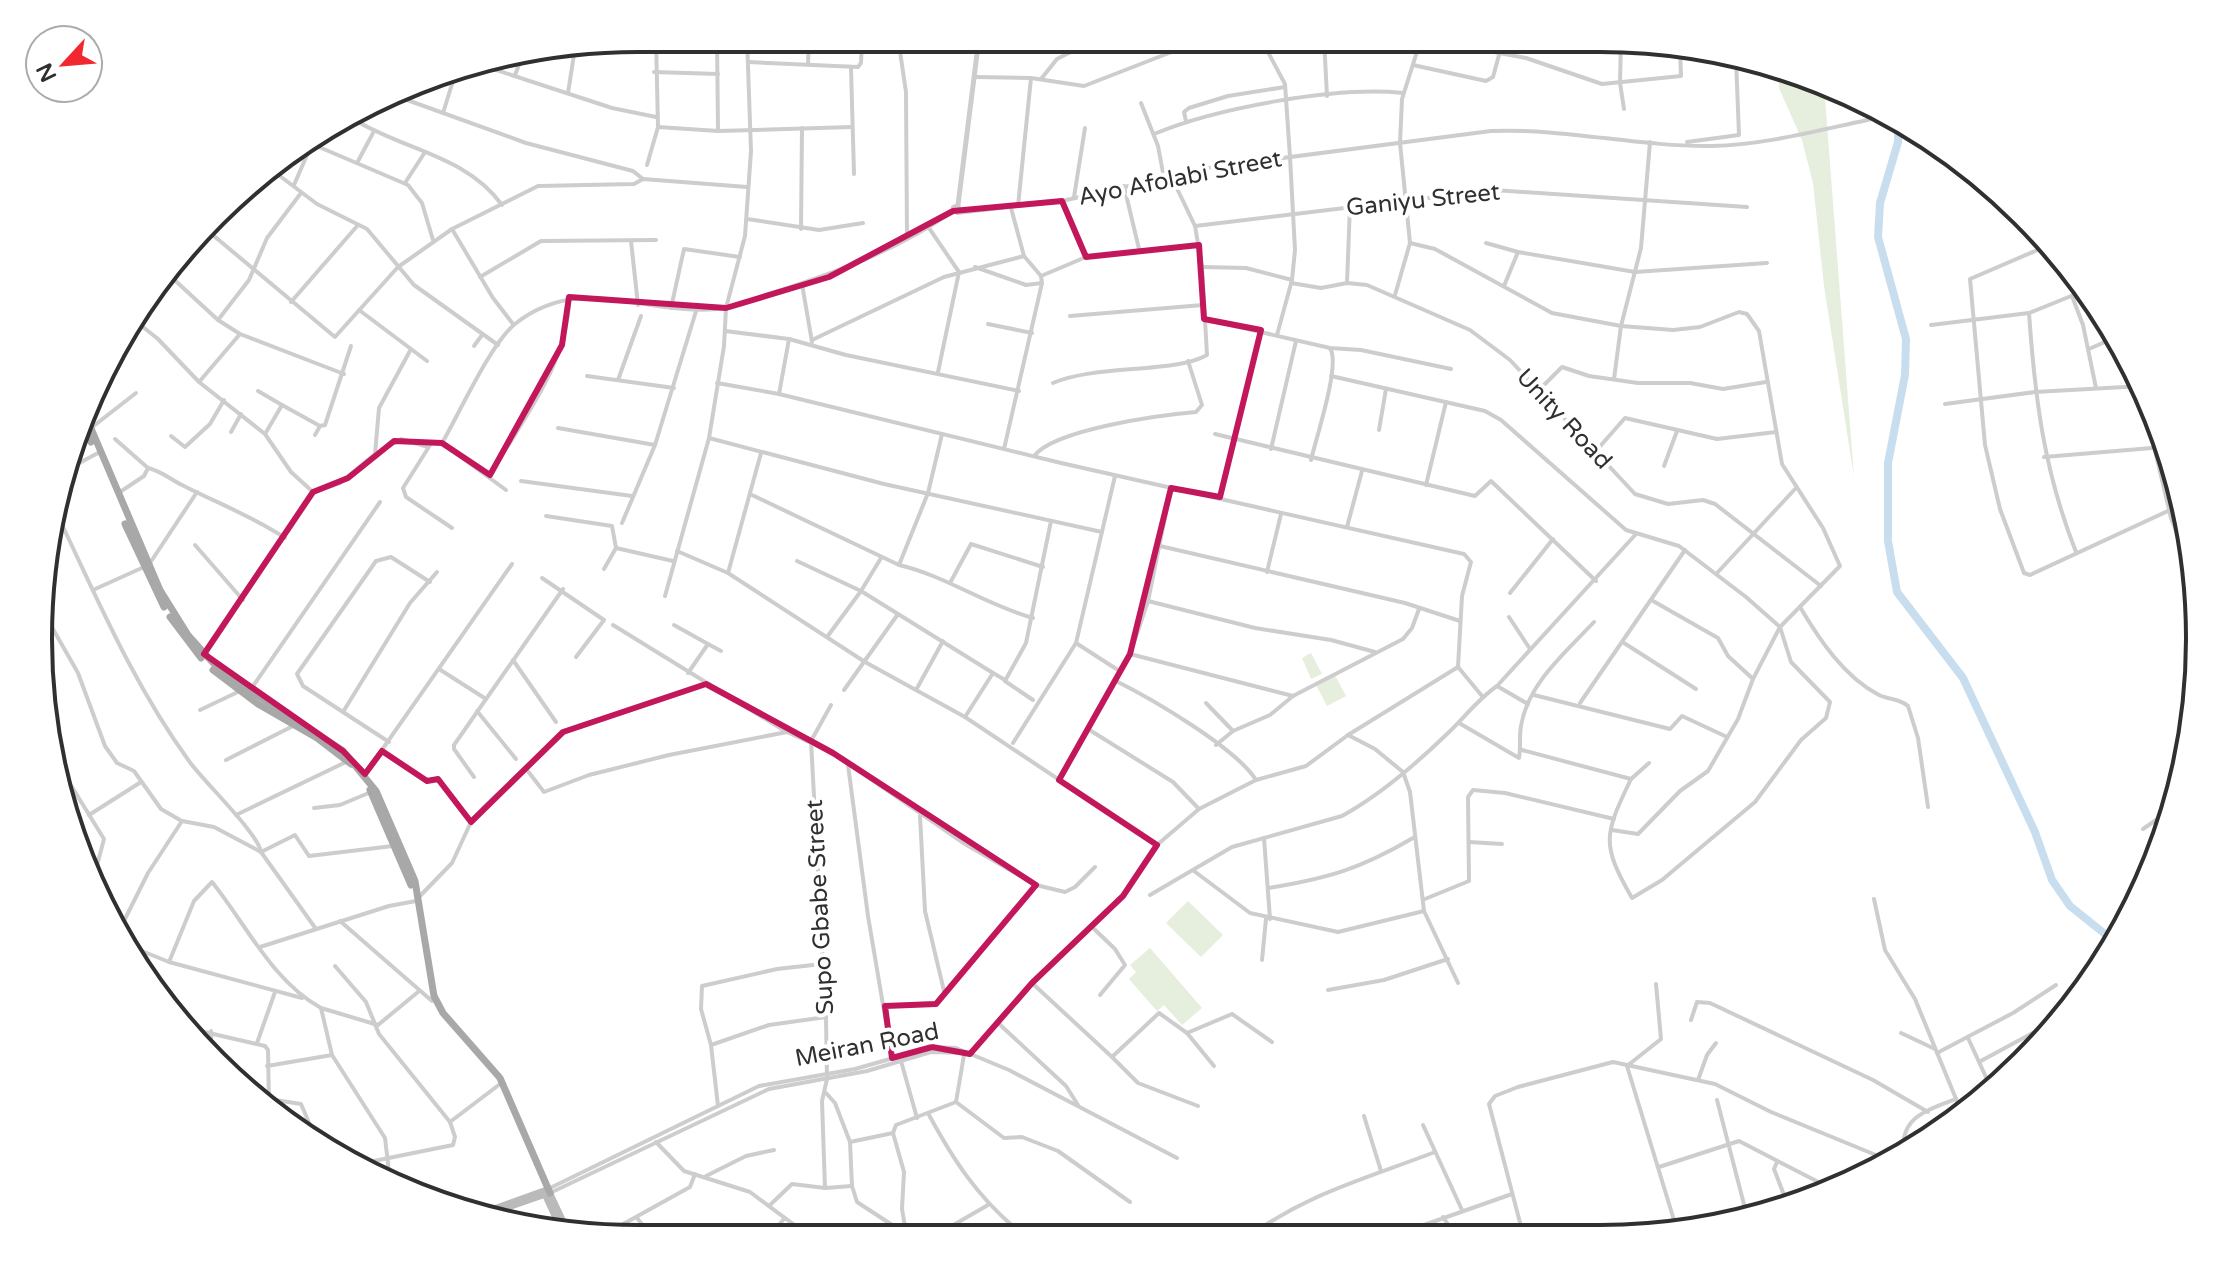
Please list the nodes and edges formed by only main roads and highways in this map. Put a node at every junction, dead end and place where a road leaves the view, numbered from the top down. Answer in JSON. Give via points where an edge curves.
{"nodes":[{"id":1,"x":90,"y":432,"type":"edge"},
{"id":2,"x":98,"y":453,"type":"junction"},
{"id":3,"x":146,"y":566,"type":"junction"},
{"id":4,"x":296,"y":724,"type":"junction"},
{"id":5,"x":417,"y":899,"type":"junction"},
{"id":6,"x":547,"y":1192,"type":"junction"},
{"id":7,"x":519,"y":1203,"type":"junction"},
{"id":8,"x":500,"y":1208,"type":"edge"},
{"id":9,"x":507,"y":1210,"type":"edge"},
{"id":10,"x":557,"y":1219,"type":"edge"},
{"id":11,"x":562,"y":1220,"type":"edge"}],
"edges":[{"from":1,"to":2,"type":"main road"},
{"from":2,"to":3,"type":"main road"},
{"from":2,"to":3,"type":"main road"},
{"from":3,"to":4,"type":"main road","via":[[204,654]]},
{"from":3,"to":4,"type":"main road","via":[[186,641],[210,667]]},
{"from":4,"to":5,"type":"main road","via":[[348,761],[371,792]]},
{"from":4,"to":5,"type":"main road","via":[[343,751],[365,774],[398,837]]},
{"from":5,"to":6,"type":"main road","via":[[434,996],[500,1078]]},
{"from":5,"to":6,"type":"main road","via":[[432,1001],[500,1084]]},
{"from":6,"to":7,"type":"main road","name":"Meiran Road"},
{"from":6,"to":10,"type":"main road"},
{"from":6,"to":11,"type":"main road"},
{"from":7,"to":8,"type":"main road","name":"Meiran Road"},
{"from":7,"to":9,"type":"main road","name":"Meiran Road"}]}
